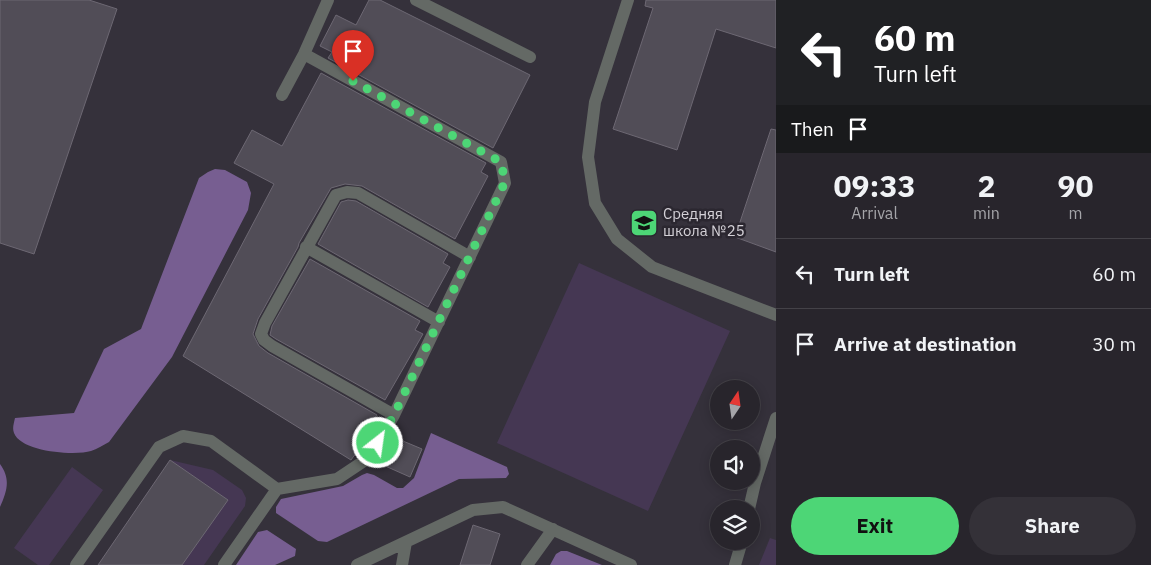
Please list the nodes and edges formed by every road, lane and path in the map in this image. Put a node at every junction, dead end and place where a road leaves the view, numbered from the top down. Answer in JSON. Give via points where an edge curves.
{"nodes":[{"id":1,"x":328,"y":0,"type":"edge"},
{"id":2,"x":416,"y":0,"type":"edge"},
{"id":3,"x":628,"y":0,"type":"edge"},
{"id":4,"x":304,"y":54,"type":"junction"},
{"id":5,"x":530,"y":57,"type":"dead end"},
{"id":6,"x":282,"y":95,"type":"dead end"},
{"id":7,"x":306,"y":248,"type":"junction"},
{"id":8,"x":470,"y":257,"type":"junction"},
{"id":9,"x":776,"y":315,"type":"edge"},
{"id":10,"x":439,"y":322,"type":"junction"},
{"id":11,"x":394,"y":415,"type":"junction"},
{"id":12,"x":776,"y":418,"type":"edge"},
{"id":13,"x":277,"y":489,"type":"junction"},
{"id":14,"x":751,"y":500,"type":"edge"},
{"id":15,"x":553,"y":529,"type":"junction"},
{"id":16,"x":406,"y":542,"type":"junction"},
{"id":17,"x":739,"y":550,"type":"edge"},
{"id":18,"x":76,"y":565,"type":"edge"},
{"id":19,"x":224,"y":565,"type":"edge"},
{"id":20,"x":356,"y":565,"type":"edge"},
{"id":21,"x":402,"y":565,"type":"edge"},
{"id":22,"x":527,"y":565,"type":"edge"},
{"id":23,"x":631,"y":565,"type":"edge"},
{"id":24,"x":735,"y":565,"type":"edge"}],
"edges":[{"from":1,"to":4,"type":"lane"},
{"from":2,"to":5,"type":"lane"},
{"from":3,"to":9,"type":"lane","via":[[595,102],[588,157],[595,203],[617,239],[652,267]]},
{"from":4,"to":6,"type":"lane"},
{"from":4,"to":8,"type":"lane","via":[[501,162],[505,182]]},
{"from":7,"to":8,"type":"lane","via":[[336,195],[346,192],[358,194]]},
{"from":7,"to":10,"type":"lane"},
{"from":7,"to":11,"type":"lane","via":[[265,323],[261,334],[264,340]]},
{"from":8,"to":10,"type":"lane"},
{"from":10,"to":11,"type":"lane"},
{"from":11,"to":13,"type":"lane","via":[[364,461],[337,479]]},
{"from":12,"to":14,"type":"lane"},
{"from":13,"to":18,"type":"lane","via":[[211,441],[183,436],[159,448]]},
{"from":13,"to":19,"type":"lane"},
{"from":15,"to":16,"type":"lane","via":[[503,507],[473,510]]},
{"from":15,"to":22,"type":"lane"},
{"from":15,"to":23,"type":"lane"},
{"from":16,"to":20,"type":"lane"},
{"from":16,"to":21,"type":"lane"},
{"from":17,"to":24,"type":"lane"}]}
